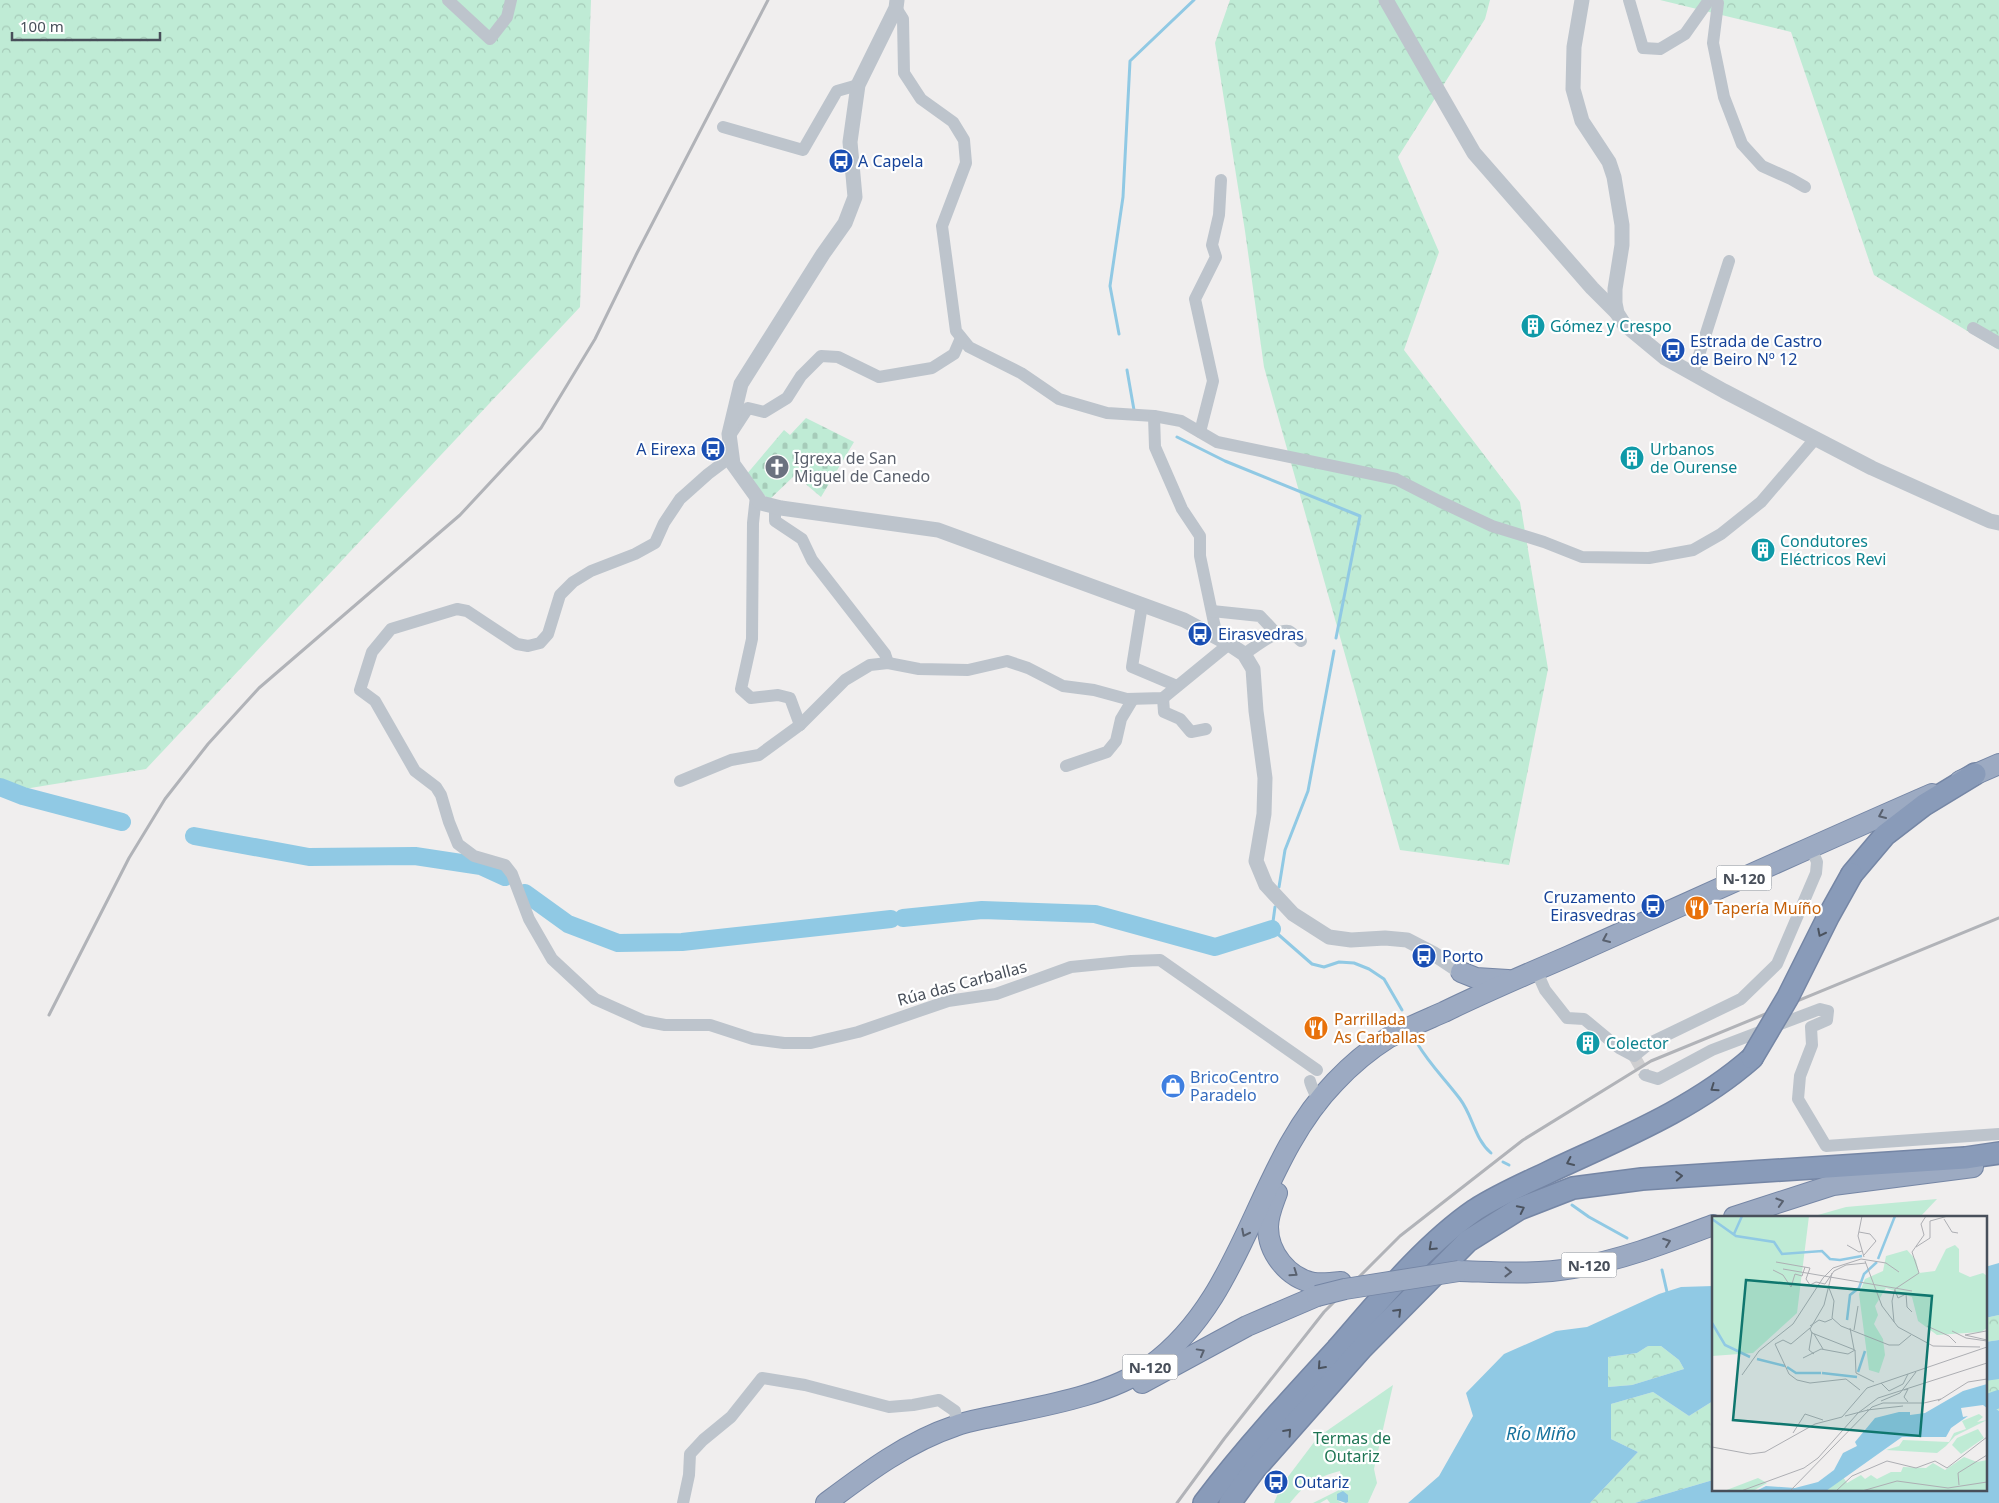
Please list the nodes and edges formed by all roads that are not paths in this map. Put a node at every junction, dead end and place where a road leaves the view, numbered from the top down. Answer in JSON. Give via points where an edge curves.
{"nodes":[{"id":1,"x":448,"y":0,"type":"edge"},
{"id":2,"x":511,"y":0,"type":"edge"},
{"id":3,"x":1386,"y":0,"type":"edge"},
{"id":4,"x":1582,"y":0,"type":"edge"},
{"id":5,"x":1629,"y":0,"type":"edge"},
{"id":6,"x":1709,"y":0,"type":"edge"},
{"id":7,"x":1715,"y":0,"type":"edge"},
{"id":8,"x":897,"y":4,"type":"edge"},
{"id":9,"x":858,"y":85,"type":"junction"},
{"id":10,"x":723,"y":127,"type":"dead end"},
{"id":11,"x":1221,"y":180,"type":"dead end"},
{"id":12,"x":1805,"y":187,"type":"dead end"},
{"id":13,"x":1729,"y":261,"type":"dead end"},
{"id":14,"x":1617,"y":313,"type":"junction"},
{"id":15,"x":1973,"y":328,"type":"dead end"},
{"id":16,"x":961,"y":338,"type":"junction"},
{"id":17,"x":1999,"y":343,"type":"edge"},
{"id":18,"x":1693,"y":374,"type":"junction"},
{"id":19,"x":1154,"y":416,"type":"junction"},
{"id":20,"x":1200,"y":432,"type":"junction"},
{"id":21,"x":729,"y":436,"type":"junction"},
{"id":22,"x":1815,"y":439,"type":"junction"},
{"id":23,"x":732,"y":456,"type":"junction"},
{"id":24,"x":756,"y":496,"type":"junction"},
{"id":25,"x":775,"y":507,"type":"junction"},
{"id":26,"x":1999,"y":523,"type":"edge"},
{"id":27,"x":1142,"y":605,"type":"junction"},
{"id":28,"x":1212,"y":611,"type":"junction"},
{"id":29,"x":1276,"y":633,"type":"junction"},
{"id":30,"x":1223,"y":640,"type":"junction"},
{"id":31,"x":1300,"y":641,"type":"dead end"},
{"id":32,"x":1244,"y":654,"type":"junction"},
{"id":33,"x":888,"y":663,"type":"junction"},
{"id":34,"x":1177,"y":686,"type":"junction"},
{"id":35,"x":1162,"y":698,"type":"junction"},
{"id":36,"x":1134,"y":699,"type":"junction"},
{"id":37,"x":800,"y":724,"type":"junction"},
{"id":38,"x":1206,"y":729,"type":"dead end"},
{"id":39,"x":1999,"y":764,"type":"edge"},
{"id":40,"x":1066,"y":766,"type":"dead end"},
{"id":41,"x":1975,"y":774,"type":"junction"},
{"id":42,"x":680,"y":780,"type":"dead end"},
{"id":43,"x":1811,"y":848,"type":"junction"},
{"id":44,"x":1536,"y":970,"type":"junction"},
{"id":45,"x":1461,"y":972,"type":"junction"},
{"id":46,"x":1513,"y":980,"type":"junction"},
{"id":47,"x":1467,"y":1000,"type":"junction"},
{"id":48,"x":1317,"y":1070,"type":"dead end"},
{"id":49,"x":1646,"y":1075,"type":"dead end"},
{"id":50,"x":1310,"y":1082,"type":"dead end"},
{"id":51,"x":1319,"y":1108,"type":"junction"},
{"id":52,"x":1999,"y":1134,"type":"edge"},
{"id":53,"x":1999,"y":1153,"type":"edge"},
{"id":54,"x":1999,"y":1162,"type":"edge"},
{"id":55,"x":1737,"y":1216,"type":"edge"},
{"id":56,"x":1712,"y":1225,"type":"edge"},
{"id":57,"x":1459,"y":1271,"type":"junction"},
{"id":58,"x":957,"y":1425,"type":"junction"},
{"id":59,"x":682,"y":1503,"type":"edge"},
{"id":60,"x":826,"y":1503,"type":"edge"},
{"id":61,"x":837,"y":1503,"type":"edge"},
{"id":62,"x":1204,"y":1503,"type":"edge"},
{"id":63,"x":1230,"y":1503,"type":"edge"}],
"edges":[{"from":1,"to":2,"type":"street","via":[[490,39],[507,16]]},
{"from":3,"to":14,"type":"street","via":[[1474,153]]},
{"from":4,"to":14,"type":"street","via":[[1574,47],[1573,89],[1582,121],[1609,162],[1614,177],[1622,225],[1615,289]]},
{"from":5,"to":6,"type":"street","via":[[1643,48],[1660,49],[1685,34]]},
{"from":7,"to":12,"type":"street","via":[[1718,3],[1713,43],[1724,97],[1742,144],[1762,166]]},
{"from":8,"to":9,"type":"street"},
{"from":8,"to":16,"type":"street","via":[[903,19],[904,73],[921,99],[953,122],[964,140],[966,163],[942,226],[956,331]]},
{"from":9,"to":10,"type":"street","via":[[837,91],[803,150]]},
{"from":9,"to":21,"type":"street","via":[[850,142],[856,197],[845,223],[742,384]]},
{"from":11,"to":20,"type":"street","via":[[1219,215],[1212,245],[1216,257],[1195,299],[1213,381]]},
{"from":13,"to":18,"type":"street"},
{"from":14,"to":18,"type":"street","via":[[1624,324],[1665,358]]},
{"from":15,"to":17,"type":"street"},
{"from":16,"to":19,"type":"street","via":[[968,347],[1021,373],[1060,399],[1107,413]]},
{"from":16,"to":21,"type":"street","via":[[954,354],[932,368],[879,377],[838,357],[821,356],[801,376],[787,398],[764,412],[748,408]]},
{"from":18,"to":22,"type":"street"},
{"from":19,"to":20,"type":"street","via":[[1181,421]]},
{"from":19,"to":28,"type":"street","via":[[1156,447],[1182,509],[1200,536],[1200,556]]},
{"from":20,"to":22,"type":"street","via":[[1217,442],[1396,479],[1492,526],[1582,557],[1649,558],[1693,550],[1721,534],[1761,502]]},
{"from":21,"to":23,"type":"street"},
{"from":22,"to":26,"type":"street","via":[[1872,468]]},
{"from":23,"to":24,"type":"street","via":[[733,464]]},
{"from":23,"to":48,"type":"street","name":"Rúa das Carballas","via":[[680,499],[655,543],[573,582],[560,595],[548,634],[540,643],[517,644],[467,610],[457,609],[391,629],[372,652],[360,690],[375,701],[415,771],[436,787],[458,844],[474,856],[505,865],[512,874],[529,919],[552,959],[595,999],[644,1021],[665,1025],[704,1025],[753,1039],[784,1043],[812,1043],[858,1032],[948,1001],[996,994],[1071,967],[1160,960]]},
{"from":24,"to":25,"type":"street","via":[[761,503]]},
{"from":24,"to":37,"type":"street","via":[[752,639],[741,689],[751,698],[778,695],[790,698]]},
{"from":25,"to":27,"type":"street","via":[[938,530]]},
{"from":25,"to":33,"type":"street","via":[[775,522],[802,539],[812,560],[885,654]]},
{"from":27,"to":30,"type":"street","via":[[1184,620]]},
{"from":27,"to":34,"type":"street","via":[[1132,667]]},
{"from":28,"to":29,"type":"street","via":[[1260,616]]},
{"from":28,"to":30,"type":"street"},
{"from":29,"to":31,"type":"street","via":[[1291,632]]},
{"from":29,"to":32,"type":"street"},
{"from":30,"to":32,"type":"street"},
{"from":30,"to":34,"type":"street"},
{"from":32,"to":45,"type":"street","via":[[1253,669],[1265,778],[1264,814],[1256,861],[1266,885],[1293,914],[1330,937],[1407,940]]},
{"from":33,"to":36,"type":"street","via":[[920,669],[968,670],[1007,661],[1063,686]]},
{"from":33,"to":37,"type":"street","via":[[870,664],[846,680]]},
{"from":34,"to":35,"type":"street"},
{"from":35,"to":36,"type":"street"},
{"from":35,"to":38,"type":"street","via":[[1164,712],[1180,719],[1190,732]]},
{"from":36,"to":40,"type":"street","via":[[1121,719],[1116,741],[1107,752]]},
{"from":37,"to":42,"type":"street","via":[[759,755],[731,760]]},
{"from":39,"to":41,"type":"highway","number":"N-120"},
{"from":41,"to":43,"type":"highway","number":"N-120","one_way":true},
{"from":41,"to":62,"type":"highway","one_way":true,"bridge":true,"via":[[1886,835],[1852,874],[1788,997],[1752,1058],[1700,1098],[1510,1190],[1460,1222],[1398,1280],[1230,1468]]},
{"from":43,"to":44,"type":"highway","number":"N-120","one_way":true},
{"from":43,"to":44,"type":"street","via":[[1817,862],[1816,873],[1777,964],[1741,998],[1650,1043],[1634,1056],[1619,1048],[1584,1018],[1567,1018],[1545,990]]},
{"from":44,"to":46,"type":"highway","number":"N-120"},
{"from":45,"to":46,"type":"highway","via":[[1476,978]]},
{"from":45,"to":47,"type":"highway","via":[[1471,986]]},
{"from":46,"to":47,"type":"highway","number":"N-120"},
{"from":47,"to":51,"type":"highway","number":"N-120","via":[[1389,1038],[1363,1056],[1344,1073]]},
{"from":49,"to":52,"type":"street","via":[[1658,1080],[1712,1050],[1820,1008],[1828,1011],[1827,1020],[1812,1027],[1812,1045],[1800,1076],[1798,1099],[1826,1146]]},
{"from":50,"to":51,"type":"street"},
{"from":51,"to":57,"type":"highway","number":"N-120","one_way":true,"bridge":true,"via":[[1270,1212],[1268,1233],[1274,1254],[1292,1273],[1315,1283]]},
{"from":51,"to":58,"type":"highway","number":"N-120","one_way":true,"via":[[1306,1118],[1284,1157],[1218,1289],[1202,1315],[1179,1342],[1148,1368],[1118,1384],[1066,1400]]},
{"from":63,"to":53,"type":"highway","one_way":true,"via":[[1362,1348],[1468,1241],[1519,1209],[1573,1188],[1642,1179]]},
{"from":55,"to":54,"type":"highway","one_way":true,"via":[[1833,1185]]},
{"from":57,"to":56,"type":"highway","number":"N-120","one_way":true,"via":[[1535,1272],[1573,1268],[1606,1261]]},
{"from":61,"to":57,"type":"highway","number":"N-120","one_way":true,"bridge":true,"via":[[905,1456],[946,1438],[1102,1400],[1154,1378],[1247,1326],[1316,1296]]},
{"from":58,"to":59,"type":"street","via":[[955,1411],[938,1400],[889,1407],[805,1385],[762,1378],[731,1417],[690,1454]]},
{"from":58,"to":60,"type":"highway","number":"N-120","via":[[927,1437],[874,1467]]}]}
